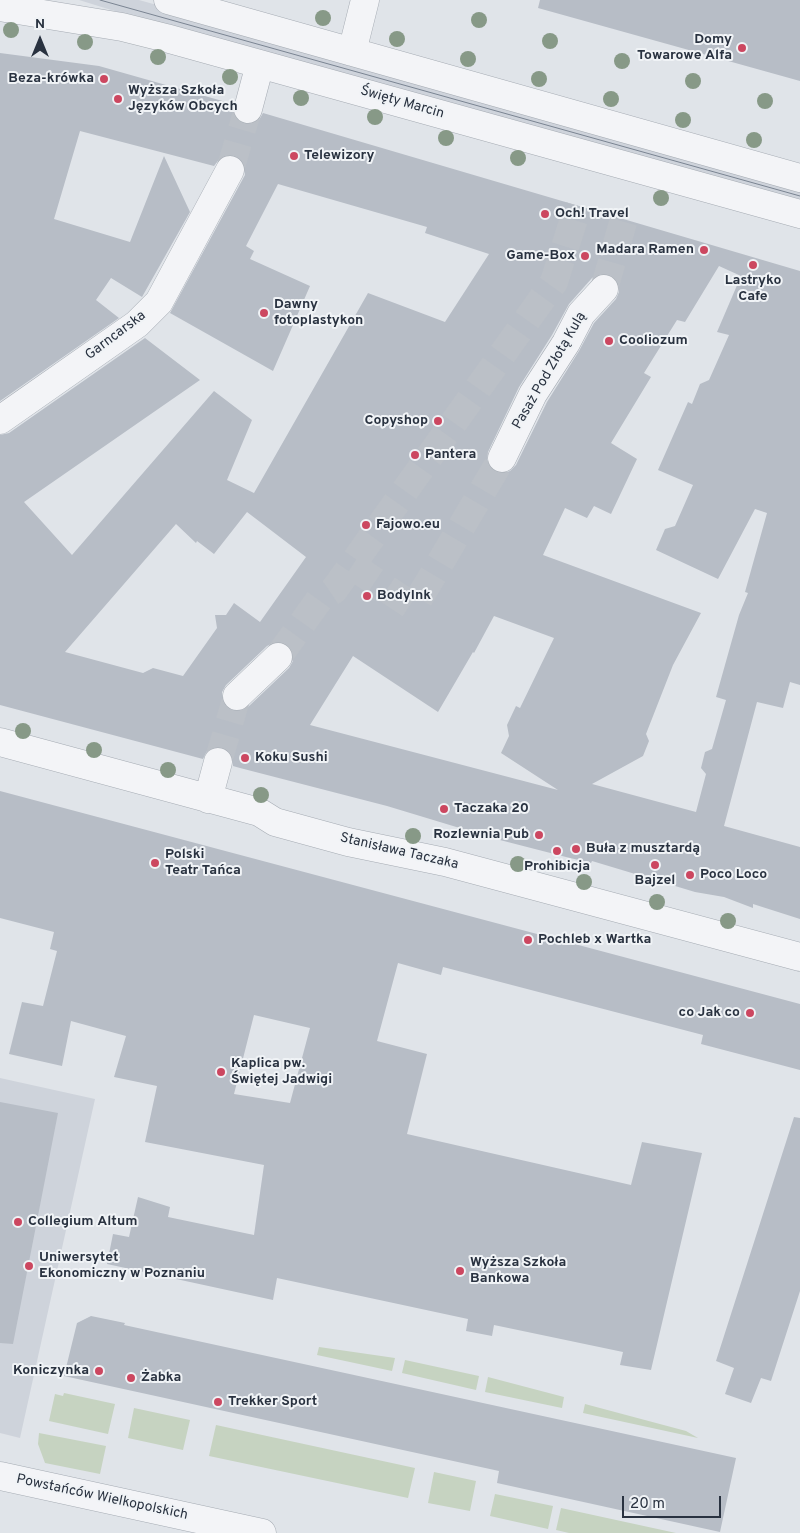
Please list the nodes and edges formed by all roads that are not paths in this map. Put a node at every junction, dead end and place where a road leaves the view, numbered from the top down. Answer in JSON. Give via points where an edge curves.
{"nodes":[{"id":1,"x":168,"y":0,"type":"edge"},
{"id":2,"x":366,"y":0,"type":"edge"},
{"id":3,"x":0,"y":7,"type":"edge"},
{"id":4,"x":352,"y":52,"type":"junction"},
{"id":5,"x":260,"y":64,"type":"junction"},
{"id":6,"x":248,"y":109,"type":"tunnel mouth"},
{"id":7,"x":230,"y":170,"type":"tunnel mouth"},
{"id":8,"x":800,"y":178,"type":"edge"},
{"id":9,"x":800,"y":214,"type":"edge"},
{"id":10,"x":604,"y":290,"type":"tunnel mouth"},
{"id":11,"x":0,"y":420,"type":"edge"},
{"id":12,"x":502,"y":458,"type":"tunnel mouth"},
{"id":13,"x":278,"y":657,"type":"tunnel mouth"},
{"id":14,"x":237,"y":696,"type":"tunnel mouth"},
{"id":15,"x":0,"y":742,"type":"edge"},
{"id":16,"x":217,"y":767,"type":"tunnel mouth"},
{"id":17,"x":208,"y":799,"type":"junction"},
{"id":18,"x":800,"y":957,"type":"edge"},
{"id":19,"x":0,"y":1476,"type":"edge"},
{"id":20,"x":262,"y":1533,"type":"edge"}],
"edges":[{"from":1,"to":4,"type":"street"},
{"from":2,"to":4,"type":"street"},
{"from":3,"to":5,"type":"street","name":"Święty Marcin","via":[[122,26]]},
{"from":4,"to":8,"type":"street"},
{"from":5,"to":6,"type":"street"},
{"from":5,"to":9,"type":"street","name":"Święty Marcin"},
{"from":7,"to":11,"type":"street","name":"Garncarska","via":[[159,302],[137,324]]},
{"from":10,"to":12,"type":"street","name":"Pasaż Pod Złotą Kulą","via":[[581,314],[533,394]]},
{"from":13,"to":14,"type":"street"},
{"from":15,"to":17,"type":"street","name":"Stanisława Taczaka"},
{"from":16,"to":17,"type":"street"},
{"from":17,"to":18,"type":"street","name":"Stanisława Taczaka","via":[[259,812],[275,822],[348,842],[445,862]]},
{"from":19,"to":20,"type":"street","name":"Powstańców Wielkopolskich"}]}
